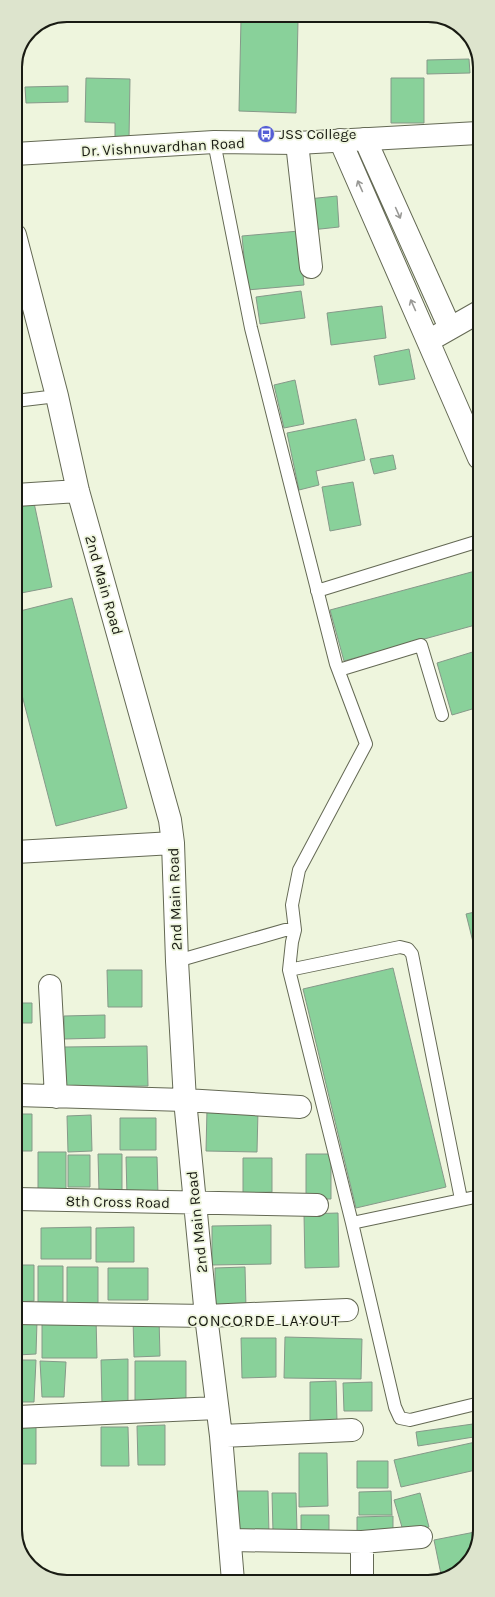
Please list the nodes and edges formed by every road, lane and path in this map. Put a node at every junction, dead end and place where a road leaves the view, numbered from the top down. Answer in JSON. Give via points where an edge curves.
{"nodes":[{"id":1,"x":473,"y":133,"type":"edge"},
{"id":2,"x":365,"y":139,"type":"junction"},
{"id":3,"x":340,"y":140,"type":"junction"},
{"id":4,"x":214,"y":142,"type":"junction"},
{"id":5,"x":297,"y":143,"type":"junction"},
{"id":6,"x":22,"y":154,"type":"edge"},
{"id":7,"x":22,"y":262,"type":"edge"},
{"id":8,"x":311,"y":267,"type":"dead end"},
{"id":9,"x":473,"y":315,"type":"edge"},
{"id":10,"x":450,"y":328,"type":"junction"},
{"id":11,"x":428,"y":341,"type":"junction"},
{"id":12,"x":57,"y":396,"type":"junction"},
{"id":13,"x":22,"y":400,"type":"edge"},
{"id":14,"x":473,"y":444,"type":"edge"},
{"id":15,"x":78,"y":492,"type":"junction"},
{"id":16,"x":22,"y":495,"type":"edge"},
{"id":17,"x":473,"y":543,"type":"edge"},
{"id":18,"x":317,"y":591,"type":"junction"},
{"id":19,"x":339,"y":670,"type":"junction"},
{"id":20,"x":442,"y":715,"type":"dead end"},
{"id":21,"x":173,"y":843,"type":"junction"},
{"id":22,"x":22,"y":852,"type":"edge"},
{"id":23,"x":295,"y":930,"type":"junction"},
{"id":24,"x":177,"y":961,"type":"junction"},
{"id":25,"x":289,"y":970,"type":"junction"},
{"id":26,"x":50,"y":986,"type":"dead end"},
{"id":27,"x":22,"y":1095,"type":"edge"},
{"id":28,"x":56,"y":1096,"type":"junction"},
{"id":29,"x":185,"y":1100,"type":"junction"},
{"id":30,"x":300,"y":1107,"type":"dead end"},
{"id":31,"x":473,"y":1197,"type":"edge"},
{"id":32,"x":22,"y":1199,"type":"edge"},
{"id":33,"x":461,"y":1199,"type":"junction"},
{"id":34,"x":195,"y":1203,"type":"junction"},
{"id":35,"x":316,"y":1205,"type":"dead end"},
{"id":36,"x":352,"y":1223,"type":"junction"},
{"id":37,"x":347,"y":1310,"type":"dead end"},
{"id":38,"x":22,"y":1313,"type":"edge"},
{"id":39,"x":206,"y":1316,"type":"junction"},
{"id":40,"x":473,"y":1405,"type":"edge"},
{"id":41,"x":217,"y":1408,"type":"junction"},
{"id":42,"x":22,"y":1417,"type":"edge"},
{"id":43,"x":352,"y":1430,"type":"dead end"},
{"id":44,"x":221,"y":1436,"type":"junction"},
{"id":45,"x":421,"y":1538,"type":"dead end"},
{"id":46,"x":230,"y":1540,"type":"junction"},
{"id":47,"x":362,"y":1542,"type":"junction"},
{"id":48,"x":233,"y":1575,"type":"edge"},
{"id":49,"x":362,"y":1575,"type":"edge"}],
"edges":[{"from":1,"to":2,"type":"street","name":"Dr. Vishnuvardhan Road"},
{"from":2,"to":3,"type":"street","name":"Dr. Vishnuvardhan Road"},
{"from":2,"to":10,"type":"street","one_way":true},
{"from":3,"to":5,"type":"street","name":"Dr. Vishnuvardhan Road"},
{"from":11,"to":3,"type":"street","one_way":true},
{"from":4,"to":5,"type":"street","name":"Dr. Vishnuvardhan Road"},
{"from":4,"to":6,"type":"street","name":"Dr. Vishnuvardhan Road"},
{"from":4,"to":18,"type":"lane","via":[[251,328]]},
{"from":5,"to":8,"type":"street"},
{"from":7,"to":12,"type":"street","name":"2nd Main Road"},
{"from":9,"to":10,"type":"street"},
{"from":10,"to":11,"type":"street"},
{"from":11,"to":14,"type":"street"},
{"from":12,"to":13,"type":"lane"},
{"from":12,"to":15,"type":"street","name":"2nd Main Road"},
{"from":15,"to":16,"type":"street"},
{"from":15,"to":21,"type":"street","name":"2nd Main Road","via":[[170,820]]},
{"from":17,"to":18,"type":"lane"},
{"from":18,"to":19,"type":"lane"},
{"from":19,"to":20,"type":"lane","via":[[421,645]]},
{"from":19,"to":23,"type":"lane","via":[[366,744],[299,870],[292,905]]},
{"from":21,"to":22,"type":"street"},
{"from":21,"to":24,"type":"street","name":"2nd Main Road"},
{"from":23,"to":24,"type":"lane","via":[[285,930]]},
{"from":23,"to":25,"type":"lane"},
{"from":24,"to":29,"type":"street","name":"2nd Main Road"},
{"from":25,"to":33,"type":"lane","via":[[400,947],[408,949],[412,954]]},
{"from":25,"to":36,"type":"lane"},
{"from":26,"to":28,"type":"street"},
{"from":27,"to":28,"type":"street"},
{"from":28,"to":29,"type":"street"},
{"from":29,"to":30,"type":"street"},
{"from":29,"to":34,"type":"street","name":"2nd Main Road"},
{"from":31,"to":33,"type":"lane"},
{"from":32,"to":34,"type":"street","name":"8th Cross Road"},
{"from":33,"to":36,"type":"lane"},
{"from":34,"to":35,"type":"street","name":"8th Cross Road"},
{"from":34,"to":39,"type":"street","name":"2nd Main Road"},
{"from":36,"to":40,"type":"lane","via":[[395,1407],[400,1418],[410,1420]]},
{"from":37,"to":39,"type":"street"},
{"from":38,"to":39,"type":"street"},
{"from":39,"to":41,"type":"street","name":"2nd Main Road"},
{"from":41,"to":42,"type":"street"},
{"from":41,"to":44,"type":"street","name":"2nd Main Road"},
{"from":43,"to":44,"type":"street"},
{"from":44,"to":46,"type":"street","name":"2nd Main Road"},
{"from":45,"to":47,"type":"street"},
{"from":46,"to":47,"type":"street"},
{"from":46,"to":48,"type":"street","name":"2nd Main Road"},
{"from":47,"to":49,"type":"street"}]}
